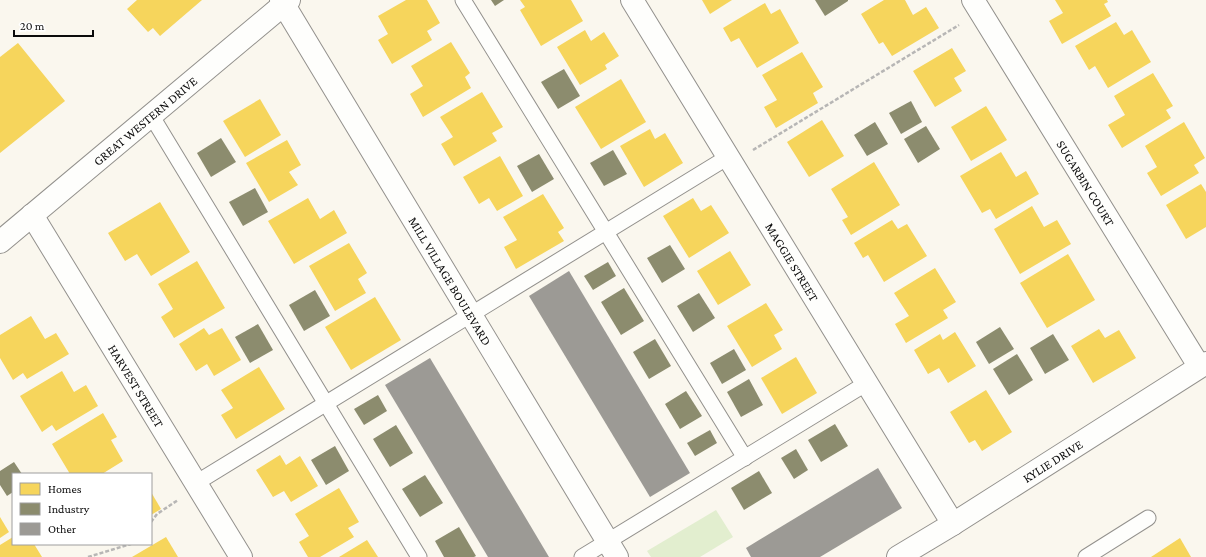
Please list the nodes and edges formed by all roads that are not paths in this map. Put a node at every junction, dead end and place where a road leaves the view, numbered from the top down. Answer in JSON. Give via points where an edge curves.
{"nodes":[{"id":1,"x":463,"y":0,"type":"edge"},
{"id":2,"x":632,"y":0,"type":"edge"},
{"id":3,"x":283,"y":1,"type":"edge"},
{"id":4,"x":976,"y":6,"type":"edge"},
{"id":5,"x":151,"y":115,"type":"junction"},
{"id":6,"x":730,"y":160,"type":"junction"},
{"id":7,"x":32,"y":215,"type":"junction"},
{"id":8,"x":606,"y":232,"type":"junction"},
{"id":9,"x":0,"y":242,"type":"edge"},
{"id":10,"x":471,"y":315,"type":"junction"},
{"id":11,"x":1203,"y":364,"type":"edge"},
{"id":12,"x":867,"y":383,"type":"junction"},
{"id":13,"x":326,"y":403,"type":"junction"},
{"id":14,"x":745,"y":458,"type":"junction"},
{"id":15,"x":197,"y":485,"type":"junction"},
{"id":16,"x":1148,"y":518,"type":"dead end"},
{"id":17,"x":953,"y":524,"type":"junction"},
{"id":18,"x":613,"y":550,"type":"edge"},
{"id":19,"x":241,"y":557,"type":"edge"},
{"id":20,"x":419,"y":557,"type":"edge"},
{"id":21,"x":582,"y":557,"type":"edge"},
{"id":22,"x":898,"y":557,"type":"edge"},
{"id":23,"x":1086,"y":557,"type":"edge"}],
"edges":[{"from":1,"to":8,"type":"lane"},
{"from":2,"to":6,"type":"street","name":"MAGGIE STREET"},
{"from":3,"to":5,"type":"street","name":"GREAT WESTERN DRIVE"},
{"from":3,"to":10,"type":"street","name":"MILL VILLAGE BOULEVARD"},
{"from":4,"to":11,"type":"street","name":"SUGARBIN COURT"},
{"from":5,"to":7,"type":"street","name":"GREAT WESTERN DRIVE"},
{"from":5,"to":13,"type":"lane"},
{"from":6,"to":8,"type":"lane"},
{"from":6,"to":12,"type":"street","name":"MAGGIE STREET"},
{"from":7,"to":9,"type":"street","name":"GREAT WESTERN DRIVE"},
{"from":7,"to":15,"type":"street","name":"HARVEST STREET"},
{"from":8,"to":10,"type":"lane"},
{"from":8,"to":14,"type":"lane"},
{"from":10,"to":13,"type":"lane"},
{"from":10,"to":18,"type":"street","name":"MILL VILLAGE BOULEVARD"},
{"from":11,"to":17,"type":"street","name":"KYLIE DRIVE"},
{"from":12,"to":14,"type":"lane"},
{"from":12,"to":17,"type":"street","name":"MAGGIE STREET"},
{"from":13,"to":15,"type":"lane"},
{"from":13,"to":20,"type":"lane"},
{"from":14,"to":18,"type":"lane"},
{"from":15,"to":19,"type":"street","name":"HARVEST STREET"},
{"from":16,"to":23,"type":"lane"},
{"from":17,"to":22,"type":"street","name":"KYLIE DRIVE"},
{"from":18,"to":21,"type":"lane"}]}
